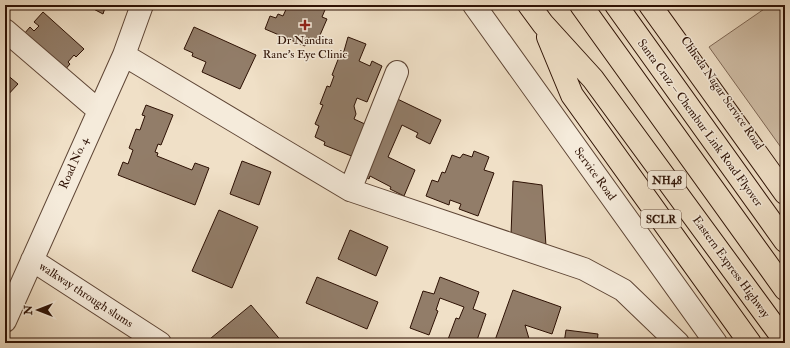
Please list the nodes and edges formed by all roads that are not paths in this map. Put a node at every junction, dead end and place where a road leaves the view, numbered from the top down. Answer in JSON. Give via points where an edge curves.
{"nodes":[{"id":1,"x":142,"y":5,"type":"edge"},
{"id":2,"x":474,"y":5,"type":"edge"},
{"id":3,"x":529,"y":5,"type":"edge"},
{"id":4,"x":581,"y":5,"type":"edge"},
{"id":5,"x":616,"y":5,"type":"edge"},
{"id":6,"x":650,"y":5,"type":"edge"},
{"id":7,"x":660,"y":5,"type":"edge"},
{"id":8,"x":543,"y":24,"type":"junction"},
{"id":9,"x":5,"y":30,"type":"edge"},
{"id":10,"x":124,"y":55,"type":"junction"},
{"id":11,"x":397,"y":72,"type":"dead end"},
{"id":12,"x":98,"y":110,"type":"junction"},
{"id":13,"x":785,"y":181,"type":"edge"},
{"id":14,"x":350,"y":190,"type":"junction"},
{"id":15,"x":785,"y":193,"type":"edge"},
{"id":16,"x":785,"y":241,"type":"edge"},
{"id":17,"x":32,"y":260,"type":"junction"},
{"id":18,"x":785,"y":289,"type":"edge"},
{"id":19,"x":5,"y":321,"type":"edge"},
{"id":20,"x":785,"y":341,"type":"edge"},
{"id":21,"x":160,"y":343,"type":"edge"},
{"id":22,"x":678,"y":343,"type":"edge"},
{"id":23,"x":716,"y":343,"type":"edge"},
{"id":24,"x":750,"y":343,"type":"edge"}],
"edges":[{"from":1,"to":10,"type":"street","name":"Road No. 4"},
{"from":2,"to":23,"type":"street","name":"Service Road"},
{"from":3,"to":8,"type":"highway","name":"Eastern Express Highway","number":"NH48"},
{"from":4,"to":18,"type":"highway","number":"NH48"},
{"from":5,"to":16,"type":"highway","name":"Santa Cruz – Chembur Link Road Flyover"},
{"from":6,"to":15,"type":"highway"},
{"from":7,"to":13,"type":"street","name":"Chheda Nagar Service Road"},
{"from":8,"to":20,"type":"highway","name":"Eastern Express Highway","number":"NH48","via":[[594,79]]},
{"from":8,"to":24,"type":"highway","number":"SCLR","via":[[572,95]]},
{"from":9,"to":12,"type":"street"},
{"from":10,"to":12,"type":"street","name":"Road No. 4"},
{"from":10,"to":14,"type":"street"},
{"from":11,"to":14,"type":"street"},
{"from":12,"to":17,"type":"street","name":"Road No. 4"},
{"from":14,"to":22,"type":"street","via":[[584,269],[623,290]]},
{"from":17,"to":19,"type":"street","name":"Road No. 4"},
{"from":17,"to":21,"type":"street","name":"walkway through slums"}]}
